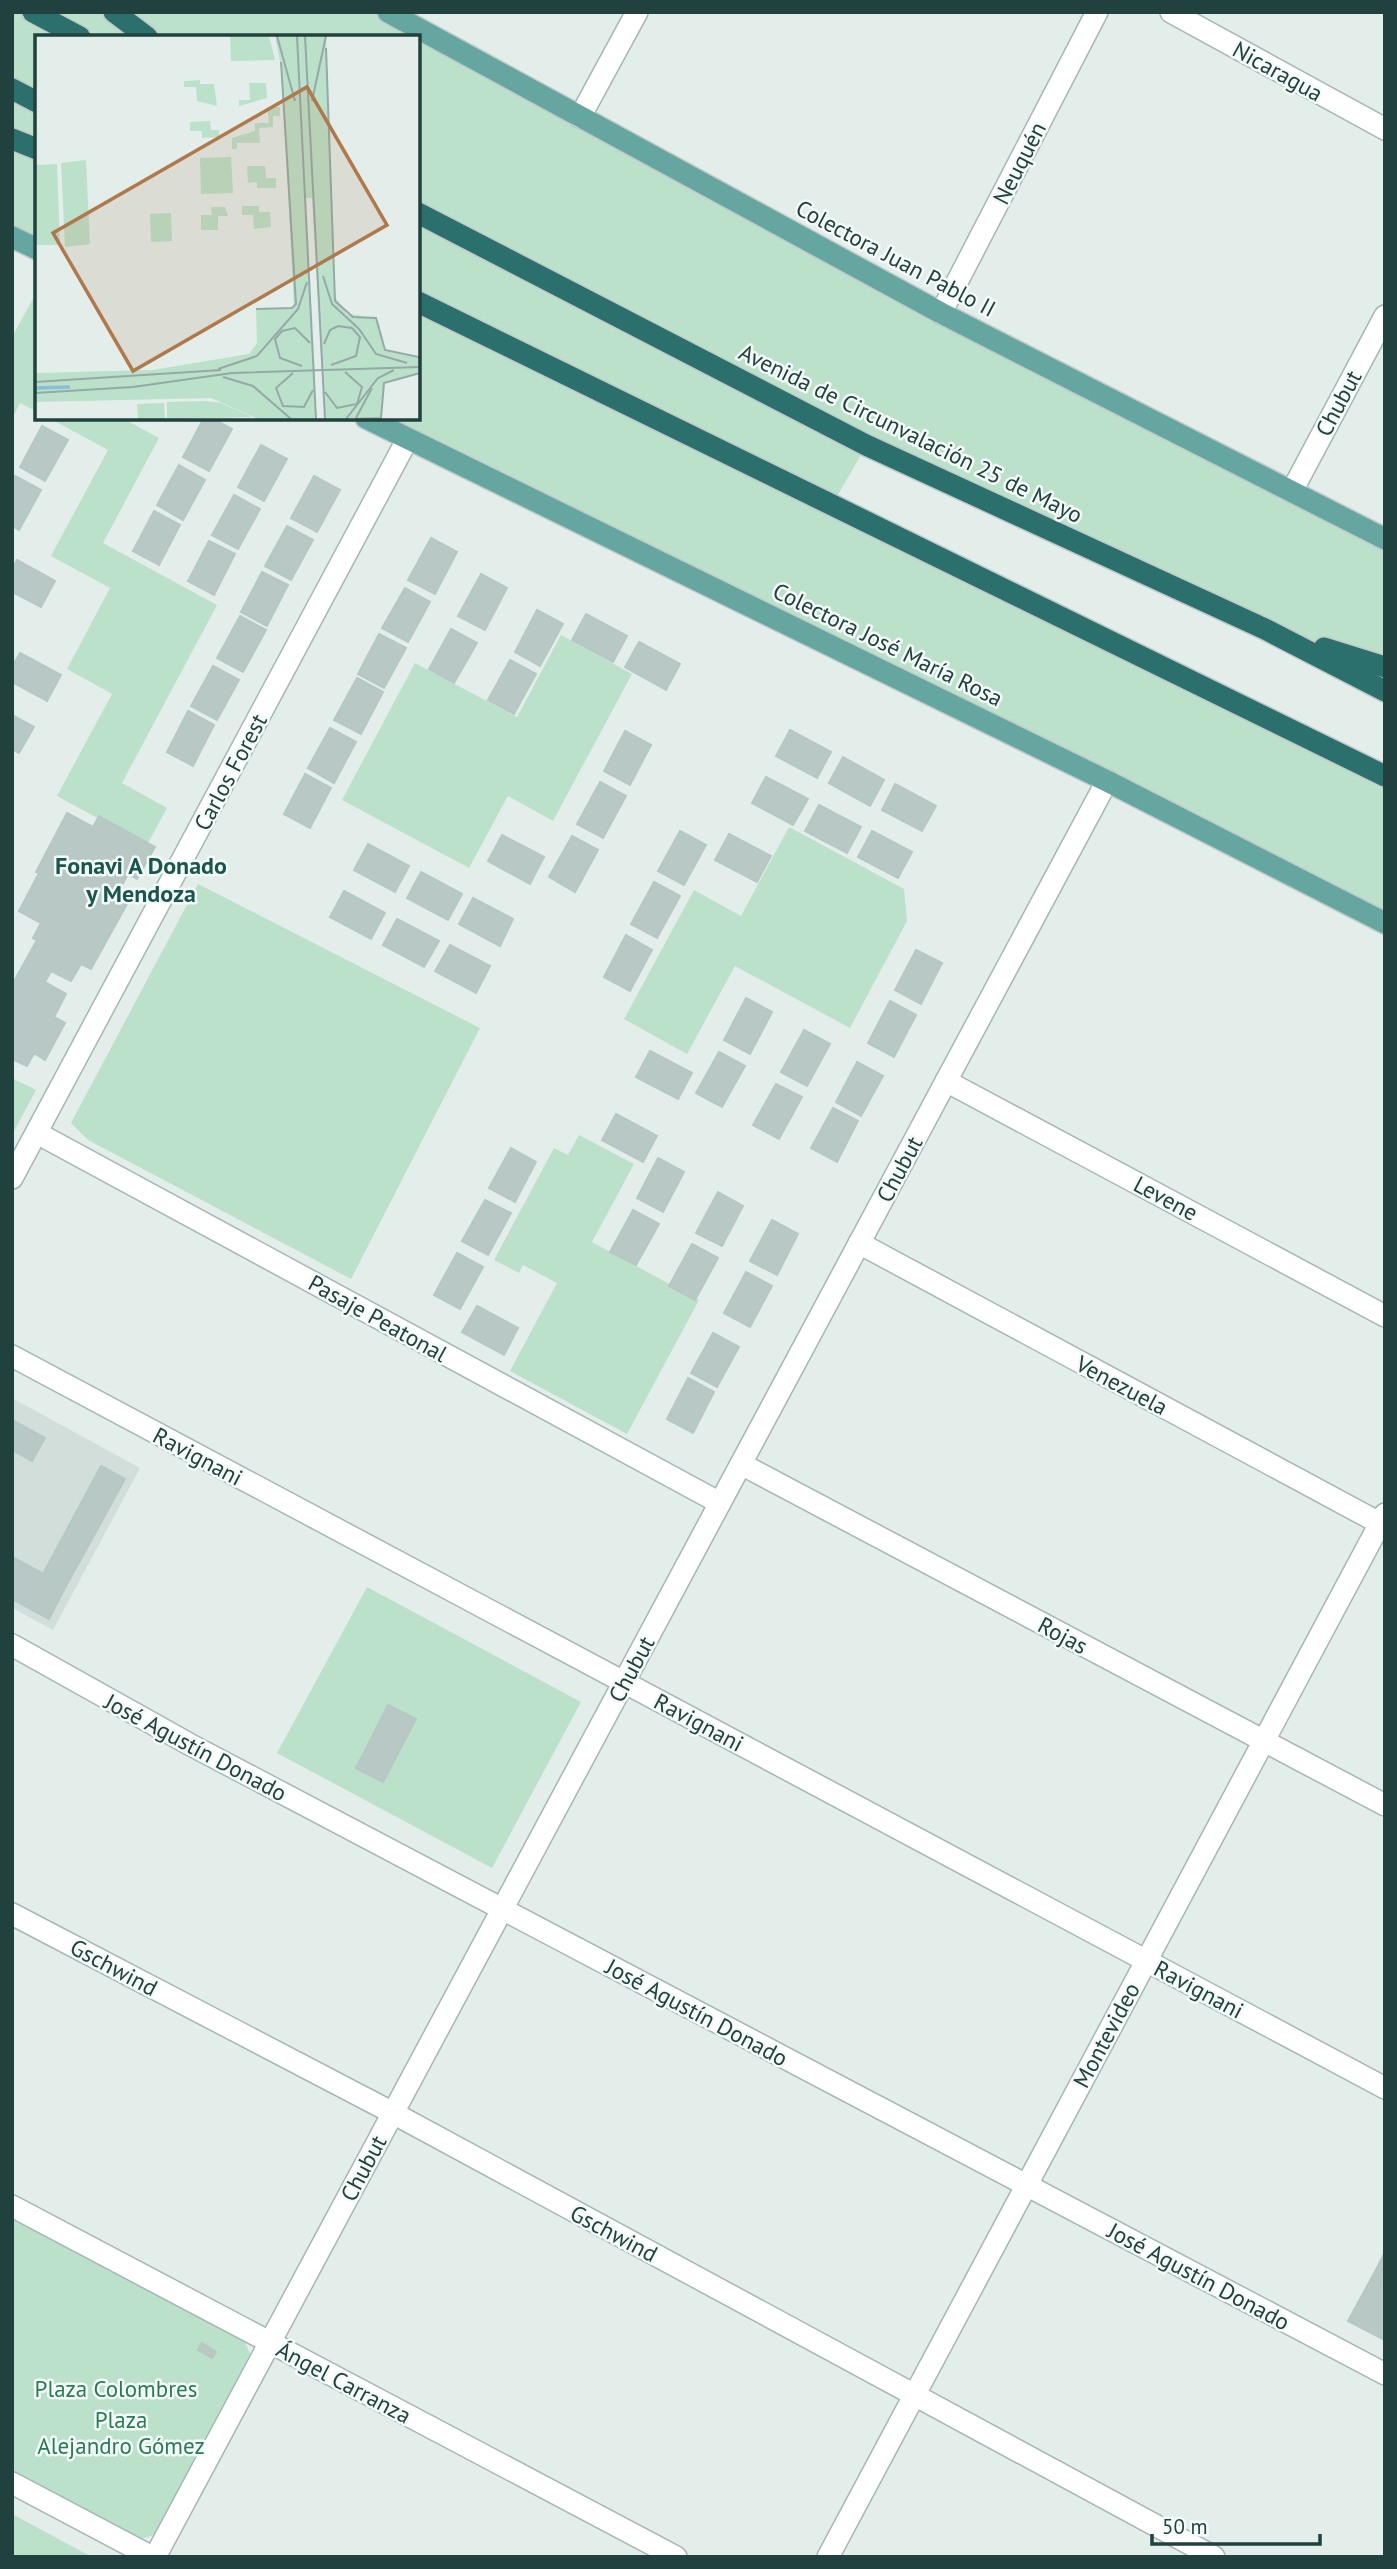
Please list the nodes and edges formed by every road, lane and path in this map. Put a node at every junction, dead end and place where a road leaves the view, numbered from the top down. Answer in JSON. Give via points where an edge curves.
{"nodes":[{"id":1,"x":33,"y":12,"type":"edge"},
{"id":2,"x":114,"y":12,"type":"edge"},
{"id":3,"x":388,"y":12,"type":"edge"},
{"id":4,"x":637,"y":12,"type":"edge"},
{"id":5,"x":1097,"y":12,"type":"edge"},
{"id":6,"x":1171,"y":12,"type":"edge"},
{"id":7,"x":76,"y":35,"type":"edge"},
{"id":8,"x":144,"y":35,"type":"edge"},
{"id":9,"x":12,"y":89,"type":"edge"},
{"id":10,"x":35,"y":101,"type":"edge"},
{"id":11,"x":580,"y":117,"type":"junction"},
{"id":12,"x":1385,"y":129,"type":"edge"},
{"id":13,"x":12,"y":139,"type":"edge"},
{"id":14,"x":35,"y":148,"type":"edge"},
{"id":15,"x":420,"y":214,"type":"edge"},
{"id":16,"x":12,"y":237,"type":"edge"},
{"id":17,"x":35,"y":248,"type":"edge"},
{"id":18,"x":420,"y":303,"type":"edge"},
{"id":19,"x":941,"y":313,"type":"junction"},
{"id":20,"x":1385,"y":316,"type":"edge"},
{"id":21,"x":370,"y":420,"type":"edge"},
{"id":22,"x":407,"y":440,"type":"junction"},
{"id":23,"x":1292,"y":491,"type":"junction"},
{"id":24,"x":1385,"y":539,"type":"edge"},
{"id":25,"x":1265,"y":629,"type":"junction"},
{"id":26,"x":1385,"y":667,"type":"edge"},
{"id":27,"x":1385,"y":691,"type":"edge"},
{"id":28,"x":1363,"y":764,"type":"junction"},
{"id":29,"x":1385,"y":776,"type":"edge"},
{"id":30,"x":1107,"y":781,"type":"junction"},
{"id":31,"x":1385,"y":782,"type":"edge"},
{"id":32,"x":1385,"y":923,"type":"edge"},
{"id":33,"x":946,"y":1081,"type":"junction"},
{"id":34,"x":37,"y":1133,"type":"junction"},
{"id":35,"x":12,"y":1178,"type":"edge"},
{"id":36,"x":859,"y":1243,"type":"junction"},
{"id":37,"x":1385,"y":1316,"type":"edge"},
{"id":38,"x":12,"y":1356,"type":"edge"},
{"id":39,"x":741,"y":1464,"type":"junction"},
{"id":40,"x":720,"y":1503,"type":"junction"},
{"id":41,"x":1383,"y":1521,"type":"edge"},
{"id":42,"x":12,"y":1646,"type":"edge"},
{"id":43,"x":624,"y":1682,"type":"junction"},
{"id":44,"x":1264,"y":1741,"type":"junction"},
{"id":45,"x":1385,"y":1805,"type":"edge"},
{"id":46,"x":502,"y":1909,"type":"junction"},
{"id":47,"x":12,"y":1914,"type":"edge"},
{"id":48,"x":1146,"y":1961,"type":"junction"},
{"id":49,"x":1385,"y":2088,"type":"edge"},
{"id":50,"x":393,"y":2113,"type":"junction"},
{"id":51,"x":1026,"y":2185,"type":"junction"},
{"id":52,"x":12,"y":2206,"type":"edge"},
{"id":53,"x":269,"y":2342,"type":"junction"},
{"id":54,"x":1385,"y":2374,"type":"edge"},
{"id":55,"x":914,"y":2395,"type":"junction"},
{"id":56,"x":12,"y":2483,"type":"edge"},
{"id":57,"x":154,"y":2557,"type":"edge"},
{"id":58,"x":676,"y":2557,"type":"edge"},
{"id":59,"x":828,"y":2557,"type":"edge"},
{"id":60,"x":1214,"y":2557,"type":"edge"}],
"edges":[{"from":1,"to":7,"type":"highway"},
{"from":2,"to":8,"type":"highway"},
{"from":3,"to":11,"type":"main road","name":"Colectora Juan Pablo II"},
{"from":4,"to":11,"type":"street"},
{"from":5,"to":19,"type":"street","name":"Neuquén"},
{"from":6,"to":12,"type":"street","name":"Nicaragua"},
{"from":9,"to":10,"type":"highway"},
{"from":11,"to":19,"type":"main road","name":"Colectora Juan Pablo II"},
{"from":13,"to":14,"type":"highway"},
{"from":15,"to":25,"type":"highway","name":"Avenida de Circunvalación 25 de Mayo","via":[[866,445]]},
{"from":16,"to":17,"type":"main road"},
{"from":18,"to":28,"type":"highway"},
{"from":19,"to":23,"type":"main road","name":"Colectora Juan Pablo II"},
{"from":20,"to":23,"type":"street","name":"Chubut"},
{"from":21,"to":22,"type":"main road","name":"Colectora José María Rosa"},
{"from":22,"to":30,"type":"main road","name":"Colectora José María Rosa"},
{"from":22,"to":34,"type":"street","name":"Carlos Forest"},
{"from":23,"to":24,"type":"main road","name":"Colectora Juan Pablo II"},
{"from":25,"to":26,"type":"highway"},
{"from":25,"to":27,"type":"highway","name":"Avenida de Circunvalación 25 de Mayo"},
{"from":28,"to":29,"type":"highway"},
{"from":28,"to":31,"type":"highway"},
{"from":30,"to":32,"type":"main road","name":"Colectora José María Rosa"},
{"from":30,"to":33,"type":"street","name":"Chubut"},
{"from":33,"to":36,"type":"street","name":"Chubut"},
{"from":33,"to":37,"type":"street","name":"Levene"},
{"from":34,"to":35,"type":"street","name":"Carlos Forest"},
{"from":34,"to":40,"type":"street","name":"Pasaje Peatonal"},
{"from":36,"to":39,"type":"street","name":"Chubut"},
{"from":36,"to":41,"type":"street","name":"Venezuela"},
{"from":38,"to":43,"type":"street","name":"Ravignani"},
{"from":39,"to":40,"type":"street","name":"Chubut"},
{"from":39,"to":44,"type":"street","name":"Rojas"},
{"from":40,"to":43,"type":"street","name":"Chubut"},
{"from":41,"to":44,"type":"street","name":"Montevideo"},
{"from":42,"to":46,"type":"street","name":"José Agustín Donado"},
{"from":43,"to":46,"type":"street","name":"Chubut"},
{"from":43,"to":48,"type":"street","name":"Ravignani"},
{"from":44,"to":45,"type":"street","name":"Rojas"},
{"from":44,"to":48,"type":"street","name":"Montevideo"},
{"from":46,"to":50,"type":"street","name":"Chubut"},
{"from":46,"to":51,"type":"street","name":"José Agustín Donado"},
{"from":47,"to":50,"type":"street","name":"Gschwind"},
{"from":48,"to":49,"type":"street","name":"Ravignani"},
{"from":48,"to":51,"type":"street","name":"Montevideo"},
{"from":50,"to":53,"type":"street","name":"Chubut"},
{"from":50,"to":55,"type":"street","name":"Gschwind"},
{"from":51,"to":54,"type":"street","name":"José Agustín Donado"},
{"from":51,"to":55,"type":"street","name":"Montevideo"},
{"from":52,"to":53,"type":"street","name":"Ángel Carranza"},
{"from":53,"to":57,"type":"street","name":"Chubut"},
{"from":53,"to":58,"type":"street","name":"Ángel Carranza"},
{"from":55,"to":59,"type":"street","name":"Montevideo"},
{"from":55,"to":60,"type":"street","name":"Gschwind"},
{"from":56,"to":57,"type":"street"}]}
